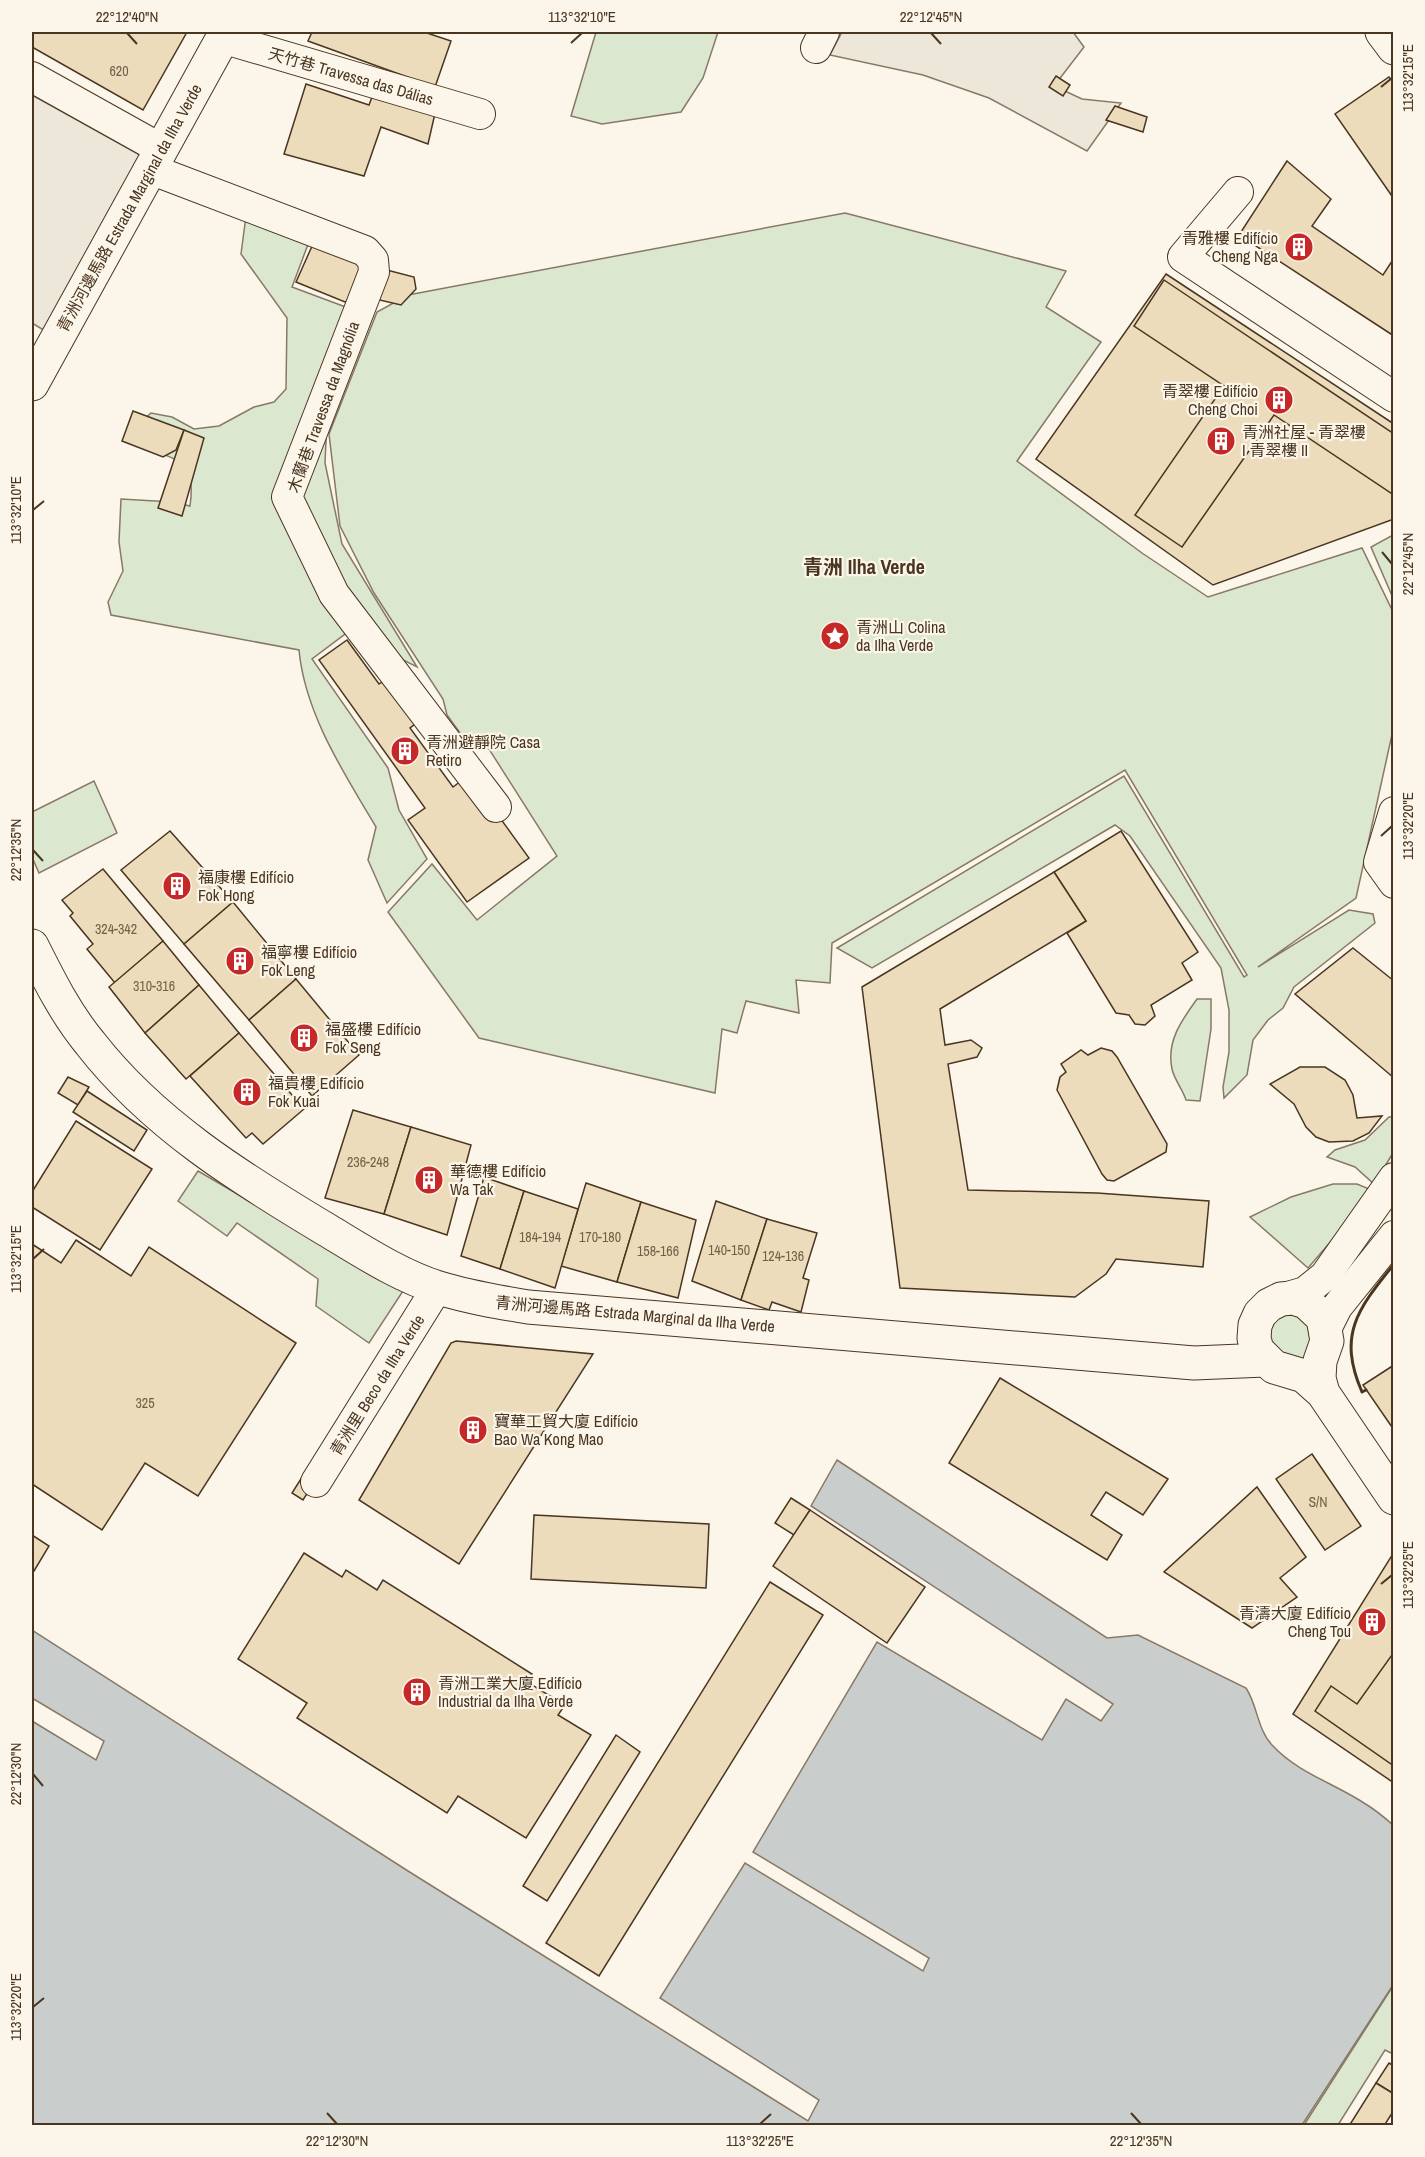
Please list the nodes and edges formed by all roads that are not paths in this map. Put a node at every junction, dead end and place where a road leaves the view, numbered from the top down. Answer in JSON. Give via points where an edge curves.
{"nodes":[{"id":1,"x":1382,"y":32,"type":"edge"},
{"id":2,"x":224,"y":35,"type":"edge"},
{"id":3,"x":1394,"y":48,"type":"edge"},
{"id":4,"x":32,"y":77,"type":"edge"},
{"id":5,"x":480,"y":114,"type":"dead end"},
{"id":6,"x":156,"y":159,"type":"junction"},
{"id":7,"x":1238,"y":192,"type":"dead end"},
{"id":8,"x":32,"y":384,"type":"edge"},
{"id":9,"x":1394,"y":397,"type":"edge"},
{"id":10,"x":495,"y":807,"type":"dead end"},
{"id":11,"x":1394,"y":812,"type":"edge"},
{"id":12,"x":1394,"y":883,"type":"edge"},
{"id":13,"x":32,"y":946,"type":"edge"},
{"id":14,"x":1394,"y":1178,"type":"edge"},
{"id":15,"x":1394,"y":1236,"type":"edge"},
{"id":16,"x":437,"y":1288,"type":"junction"},
{"id":17,"x":1281,"y":1299,"type":"junction"},
{"id":18,"x":1255,"y":1325,"type":"junction"},
{"id":19,"x":1324,"y":1340,"type":"junction"},
{"id":20,"x":1194,"y":1363,"type":"junction"},
{"id":21,"x":1275,"y":1366,"type":"junction"},
{"id":22,"x":1323,"y":1394,"type":"junction"},
{"id":23,"x":316,"y":1482,"type":"dead end"},
{"id":24,"x":1394,"y":1498,"type":"edge"}],
"edges":[{"from":1,"to":3,"type":"main road"},
{"from":2,"to":5,"type":"street","name":"天竹巷 Travessa das Dálias"},
{"from":2,"to":6,"type":"main road","name":"青洲河邊馬路 Estrada Marginal da Ilha Verde"},
{"from":4,"to":6,"type":"street","name":"木蘭巷 Travessa da Magnólia"},
{"from":6,"to":8,"type":"main road","name":"青洲河邊馬路 Estrada Marginal da Ilha Verde"},
{"from":6,"to":10,"type":"street","name":"木蘭巷 Travessa da Magnólia","via":[[365,251],[373,260],[374,272],[287,497],[334,594]]},
{"from":7,"to":9,"type":"street","via":[[1183,257]]},
{"from":11,"to":12,"type":"street","via":[[1379,862]]},
{"from":13,"to":16,"type":"main road","name":"青洲河邊馬路 Estrada Marginal da Ilha Verde","via":[[66,1011],[90,1044],[179,1133],[310,1220],[372,1257]]},
{"from":14,"to":17,"type":"street","via":[[1325,1276],[1305,1292]]},
{"from":15,"to":19,"type":"street","via":[[1337,1307]]},
{"from":16,"to":20,"type":"main road","name":"青洲河邊馬路 Estrada Marginal da Ilha Verde","via":[[528,1307]]},
{"from":16,"to":23,"type":"street","name":"青洲里 Beco da Ilha Verde"},
{"from":17,"to":18,"type":"main road","via":[[1265,1309]]},
{"from":17,"to":19,"type":"main road","via":[[1293,1298],[1316,1309]]},
{"from":18,"to":20,"type":"main road","name":"青洲河邊馬路 Estrada Marginal da Ilha Verde","via":[[1240,1344],[1219,1358]]},
{"from":18,"to":21,"type":"main road","via":[[1256,1344]]},
{"from":19,"to":21,"type":"main road","via":[[1316,1361],[1307,1367]]},
{"from":19,"to":22,"type":"main road","via":[[1319,1378]]},
{"from":20,"to":21,"type":"main road","name":"青洲河邊馬路 Estrada Marginal da Ilha Verde"},
{"from":21,"to":22,"type":"main road","via":[[1304,1376]]},
{"from":22,"to":24,"type":"main road"}]}
